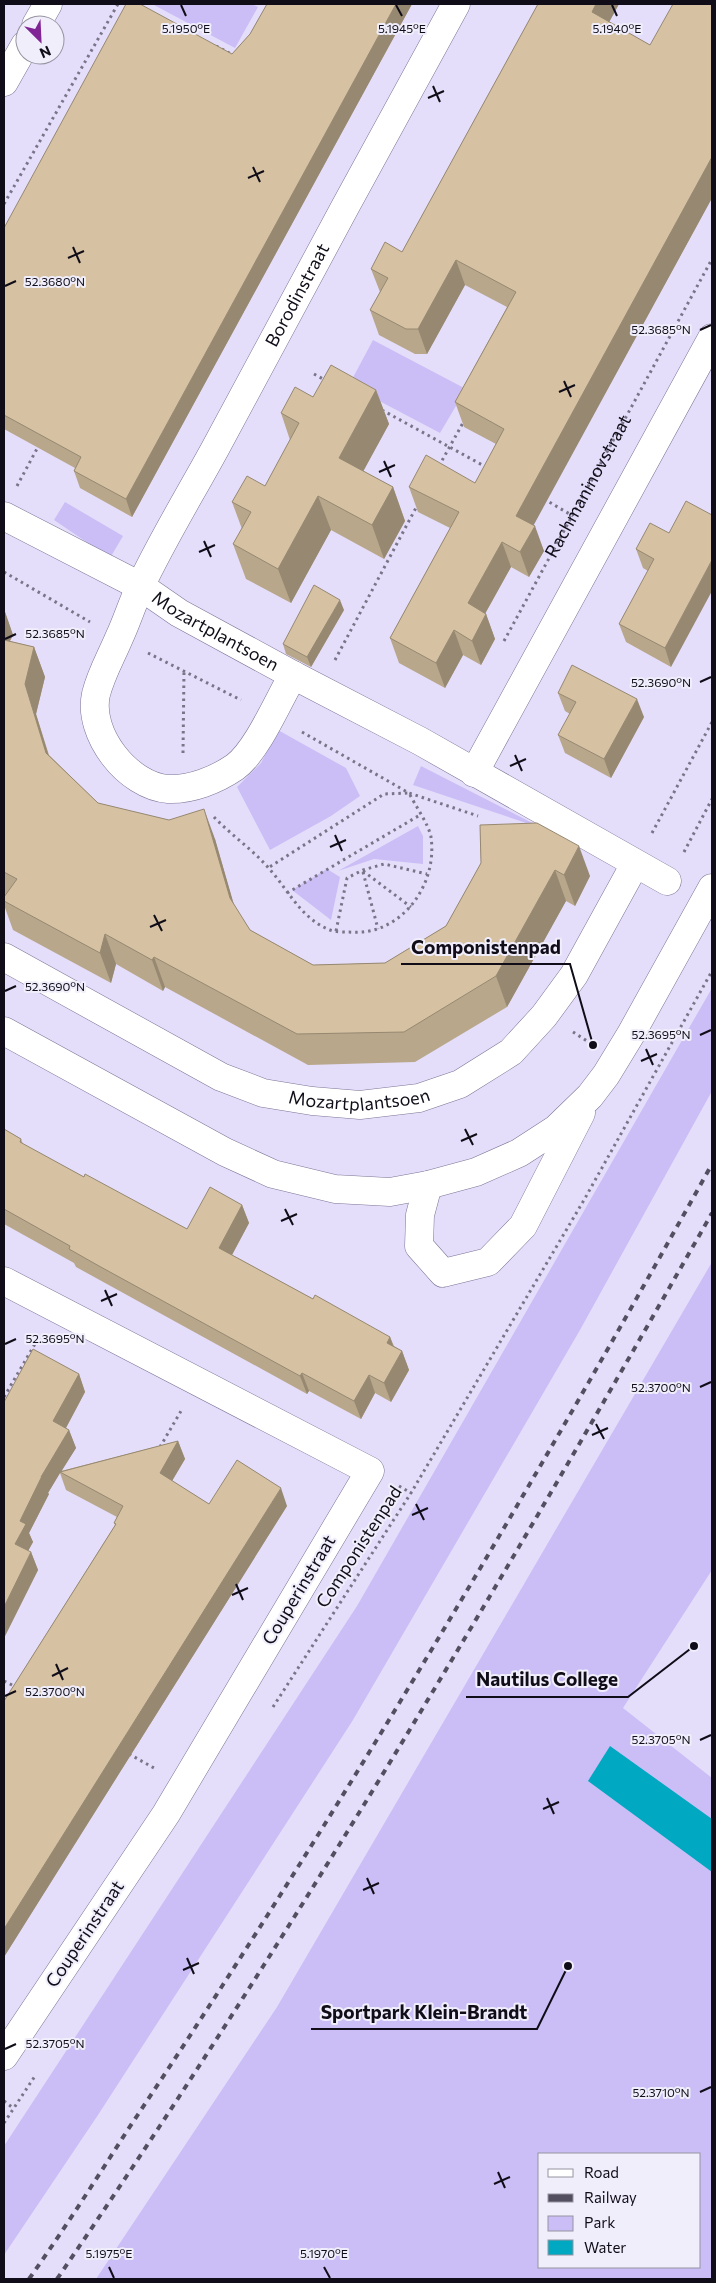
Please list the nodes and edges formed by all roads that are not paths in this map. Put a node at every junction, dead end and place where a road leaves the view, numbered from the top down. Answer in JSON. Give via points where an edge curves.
{"nodes":[{"id":1,"x":48,"y":4,"type":"edge"},
{"id":2,"x":456,"y":4,"type":"edge"},
{"id":3,"x":42,"y":15,"type":"edge"},
{"id":4,"x":15,"y":63,"type":"edge"},
{"id":5,"x":4,"y":82,"type":"edge"},
{"id":6,"x":712,"y":338,"type":"edge"},
{"id":7,"x":4,"y":516,"type":"edge"},
{"id":8,"x":140,"y":586,"type":"junction"},
{"id":9,"x":293,"y":675,"type":"junction"},
{"id":10,"x":474,"y":773,"type":"junction"},
{"id":11,"x":635,"y":864,"type":"junction"},
{"id":12,"x":667,"y":882,"type":"dead end"},
{"id":13,"x":712,"y":888,"type":"edge"},
{"id":14,"x":4,"y":957,"type":"edge"},
{"id":15,"x":4,"y":1031,"type":"edge"},
{"id":16,"x":590,"y":1096,"type":"junction"},
{"id":17,"x":428,"y":1185,"type":"junction"},
{"id":18,"x":4,"y":1281,"type":"edge"},
{"id":19,"x":4,"y":2056,"type":"edge"}],
"edges":[{"from":1,"to":3,"type":"street"},
{"from":2,"to":8,"type":"street","name":"Borodinstraat"},
{"from":4,"to":5,"type":"street"},
{"from":6,"to":10,"type":"street"},
{"from":7,"to":8,"type":"street","name":"Mozartplantsoen"},
{"from":8,"to":9,"type":"street","name":"Mozartplantsoen","via":[[179,613]]},
{"from":8,"to":9,"type":"street","name":"Mozartplantsoen","via":[[95,697],[102,739],[119,763],[140,780],[167,789],[190,786],[215,779],[238,765],[254,747]]},
{"from":9,"to":10,"type":"street","name":"Mozartplantsoen"},
{"from":10,"to":11,"type":"street","name":"Mozartplantsoen"},
{"from":11,"to":12,"type":"street","name":"Mozartplantsoen"},
{"from":11,"to":14,"type":"street","name":"Mozartplantsoen","via":[[574,975],[544,1016],[511,1052],[460,1084],[419,1098],[360,1105],[263,1093],[220,1077]]},
{"from":13,"to":16,"type":"street","via":[[631,1034]]},
{"from":15,"to":17,"type":"street","via":[[225,1152],[273,1174],[335,1189],[390,1192]]},
{"from":16,"to":17,"type":"street","via":[[556,1129],[519,1153],[476,1172]]},
{"from":16,"to":17,"type":"street","via":[[523,1226],[488,1262],[443,1273],[419,1246],[420,1215]]},
{"from":18,"to":19,"type":"street","name":"Couperinstraat","via":[[370,1471],[166,1814]]}]}
